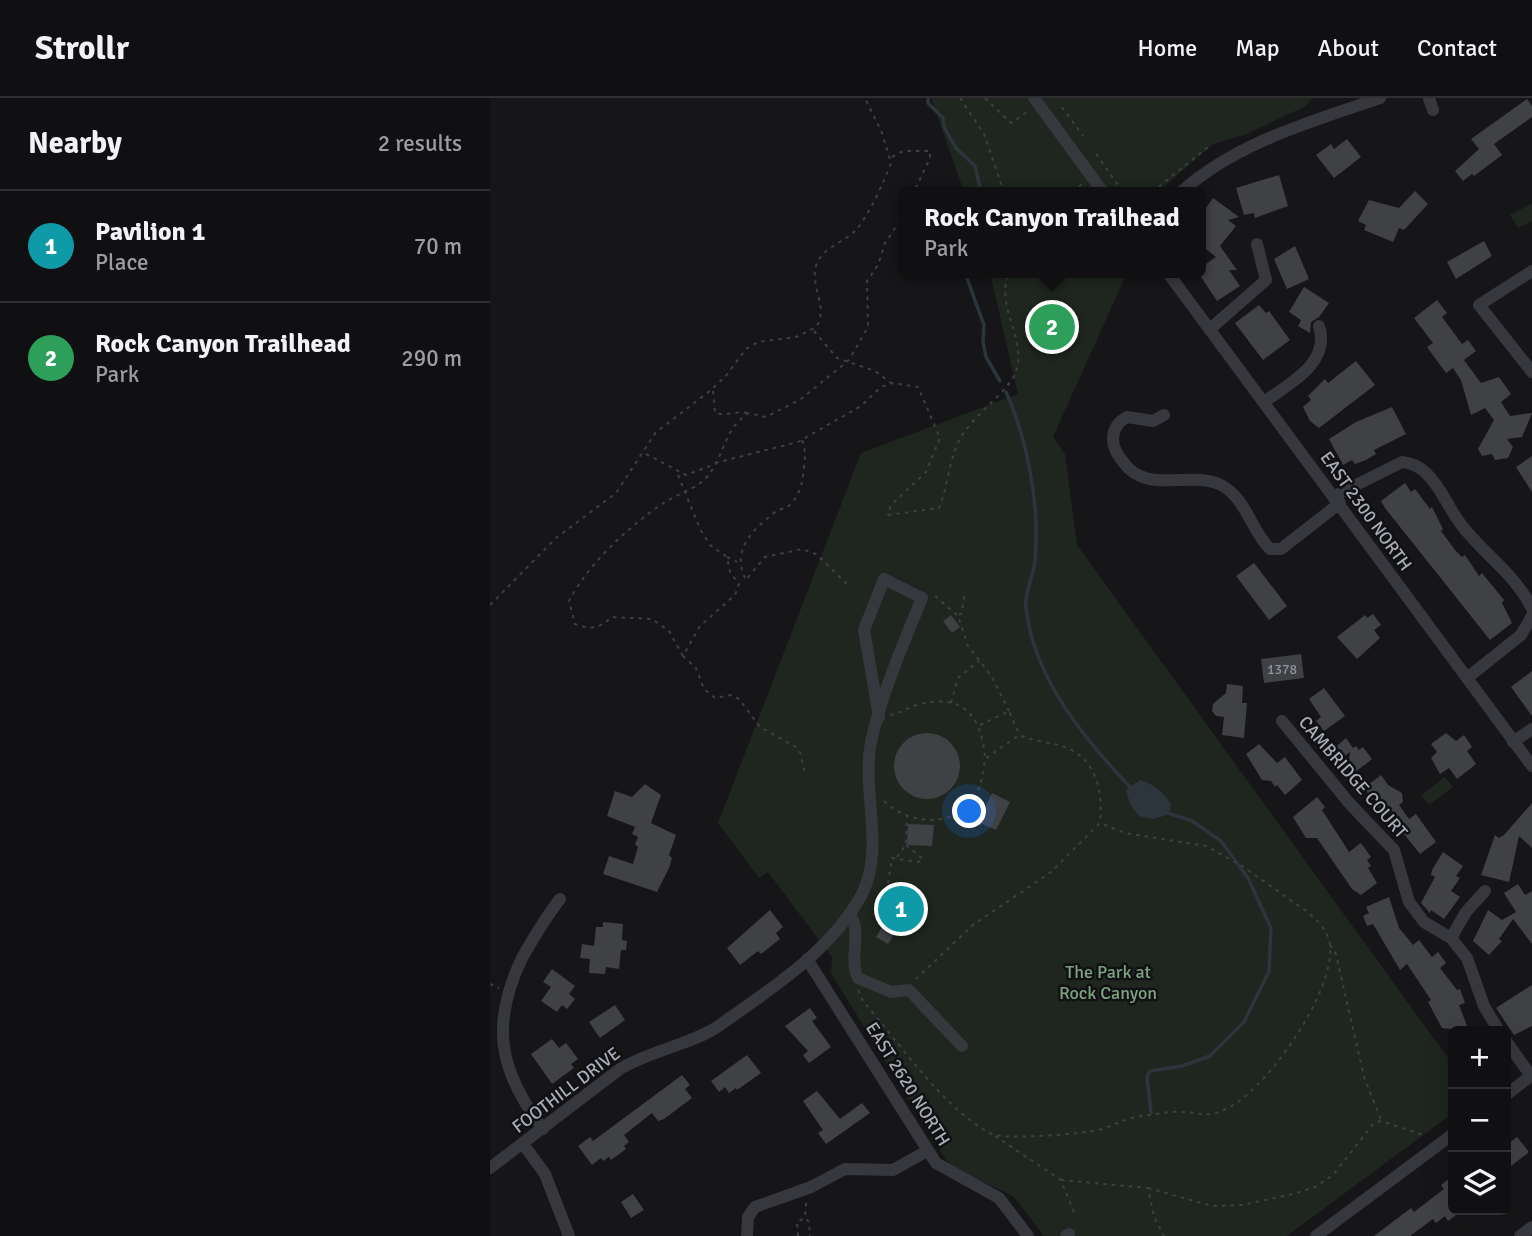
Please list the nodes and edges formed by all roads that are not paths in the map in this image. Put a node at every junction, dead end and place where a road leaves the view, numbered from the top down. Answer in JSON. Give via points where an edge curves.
{"nodes":[{"id":1,"x":1380,"y":98,"type":"edge"},
{"id":2,"x":1035,"y":105,"type":"edge"},
{"id":3,"x":1106,"y":187,"type":"edge"},
{"id":4,"x":1188,"y":187,"type":"edge"},
{"id":5,"x":1257,"y":244,"type":"dead end"},
{"id":6,"x":1532,"y":271,"type":"edge"},
{"id":7,"x":1173,"y":278,"type":"edge"},
{"id":8,"x":1319,"y":326,"type":"dead end"},
{"id":9,"x":1210,"y":329,"type":"junction"},
{"id":10,"x":1532,"y":372,"type":"edge"},
{"id":11,"x":1264,"y":402,"type":"junction"},
{"id":12,"x":1164,"y":415,"type":"dead end"},
{"id":13,"x":1337,"y":500,"type":"junction"},
{"id":14,"x":1532,"y":609,"type":"edge"},
{"id":15,"x":1532,"y":616,"type":"edge"},
{"id":16,"x":1467,"y":678,"type":"junction"},
{"id":17,"x":885,"y":716,"type":"junction"},
{"id":18,"x":1282,"y":721,"type":"dead end"},
{"id":19,"x":1532,"y":729,"type":"edge"},
{"id":20,"x":1513,"y":742,"type":"junction"},
{"id":21,"x":1532,"y":766,"type":"edge"},
{"id":22,"x":1485,"y":891,"type":"dead end"},
{"id":23,"x":560,"y":899,"type":"dead end"},
{"id":24,"x":849,"y":914,"type":"junction"},
{"id":25,"x":1451,"y":938,"type":"junction"},
{"id":26,"x":807,"y":959,"type":"junction"},
{"id":27,"x":1496,"y":1026,"type":"edge"},
{"id":28,"x":962,"y":1046,"type":"dead end"},
{"id":29,"x":1511,"y":1048,"type":"edge"},
{"id":30,"x":1531,"y":1075,"type":"edge"},
{"id":31,"x":1511,"y":1091,"type":"edge"},
{"id":32,"x":543,"y":1129,"type":"junction"},
{"id":33,"x":1448,"y":1138,"type":"edge"},
{"id":34,"x":523,"y":1144,"type":"junction"},
{"id":35,"x":927,"y":1151,"type":"junction"},
{"id":36,"x":490,"y":1168,"type":"edge"},
{"id":37,"x":1532,"y":1227,"type":"edge"},
{"id":38,"x":569,"y":1236,"type":"edge"},
{"id":39,"x":747,"y":1236,"type":"edge"},
{"id":40,"x":1028,"y":1236,"type":"edge"},
{"id":41,"x":1316,"y":1236,"type":"edge"},
{"id":42,"x":1520,"y":1236,"type":"edge"}],
"edges":[{"from":1,"to":4,"type":"street","via":[[1261,141]]},
{"from":2,"to":3,"type":"street"},
{"from":5,"to":9,"type":"street","via":[[1266,280]]},
{"from":6,"to":10,"type":"street","via":[[1479,305]]},
{"from":7,"to":9,"type":"street","name":"EAST 2300 NORTH"},
{"from":8,"to":11,"type":"street","via":[[1322,345],[1314,362]]},
{"from":9,"to":11,"type":"street","name":"EAST 2300 NORTH"},
{"from":11,"to":13,"type":"street","name":"EAST 2300 NORTH"},
{"from":12,"to":13,"type":"street","via":[[1153,421],[1127,417],[1117,425],[1114,444],[1126,467],[1153,481],[1209,481],[1223,486],[1270,548],[1281,549]]},
{"from":13,"to":14,"type":"street","via":[[1402,462],[1419,467],[1469,534],[1518,584]]},
{"from":13,"to":16,"type":"street","name":"EAST 2300 NORTH"},
{"from":15,"to":16,"type":"street","via":[[1521,635]]},
{"from":16,"to":20,"type":"street","name":"EAST 2300 NORTH"},
{"from":17,"to":17,"type":"street","name":"FOOTHILL DRIVE","via":[[922,598],[884,579],[864,630]]},
{"from":17,"to":24,"type":"street","name":"FOOTHILL DRIVE","via":[[870,750],[869,872]]},
{"from":18,"to":25,"type":"street","name":"CAMBRIDGE COURT","via":[[1394,850],[1409,902],[1424,922]]},
{"from":19,"to":20,"type":"street"},
{"from":20,"to":21,"type":"street","name":"EAST 2300 NORTH"},
{"from":22,"to":25,"type":"street"},
{"from":23,"to":32,"type":"street","via":[[542,920],[508,986],[502,1014],[503,1053],[512,1082]]},
{"from":24,"to":26,"type":"street","name":"FOOTHILL DRIVE"},
{"from":24,"to":28,"type":"street","via":[[854,920],[854,970],[860,979],[891,992],[906,989]]},
{"from":25,"to":27,"type":"street","name":"CAMBRIDGE COURT","via":[[1467,957]]},
{"from":26,"to":32,"type":"street","name":"FOOTHILL DRIVE","via":[[713,1029],[641,1056],[620,1069]]},
{"from":26,"to":35,"type":"street","name":"EAST 2620 NORTH"},
{"from":29,"to":30,"type":"street"},
{"from":30,"to":31,"type":"street"},
{"from":32,"to":34,"type":"street","name":"FOOTHILL DRIVE"},
{"from":33,"to":41,"type":"street"},
{"from":34,"to":36,"type":"street","name":"FOOTHILL DRIVE"},
{"from":34,"to":38,"type":"street","via":[[545,1174]]},
{"from":35,"to":39,"type":"street","via":[[903,1167],[845,1169],[750,1210]]},
{"from":35,"to":40,"type":"street","name":"EAST 2620 NORTH","via":[[951,1173],[999,1198]]},
{"from":37,"to":42,"type":"street"}]}
